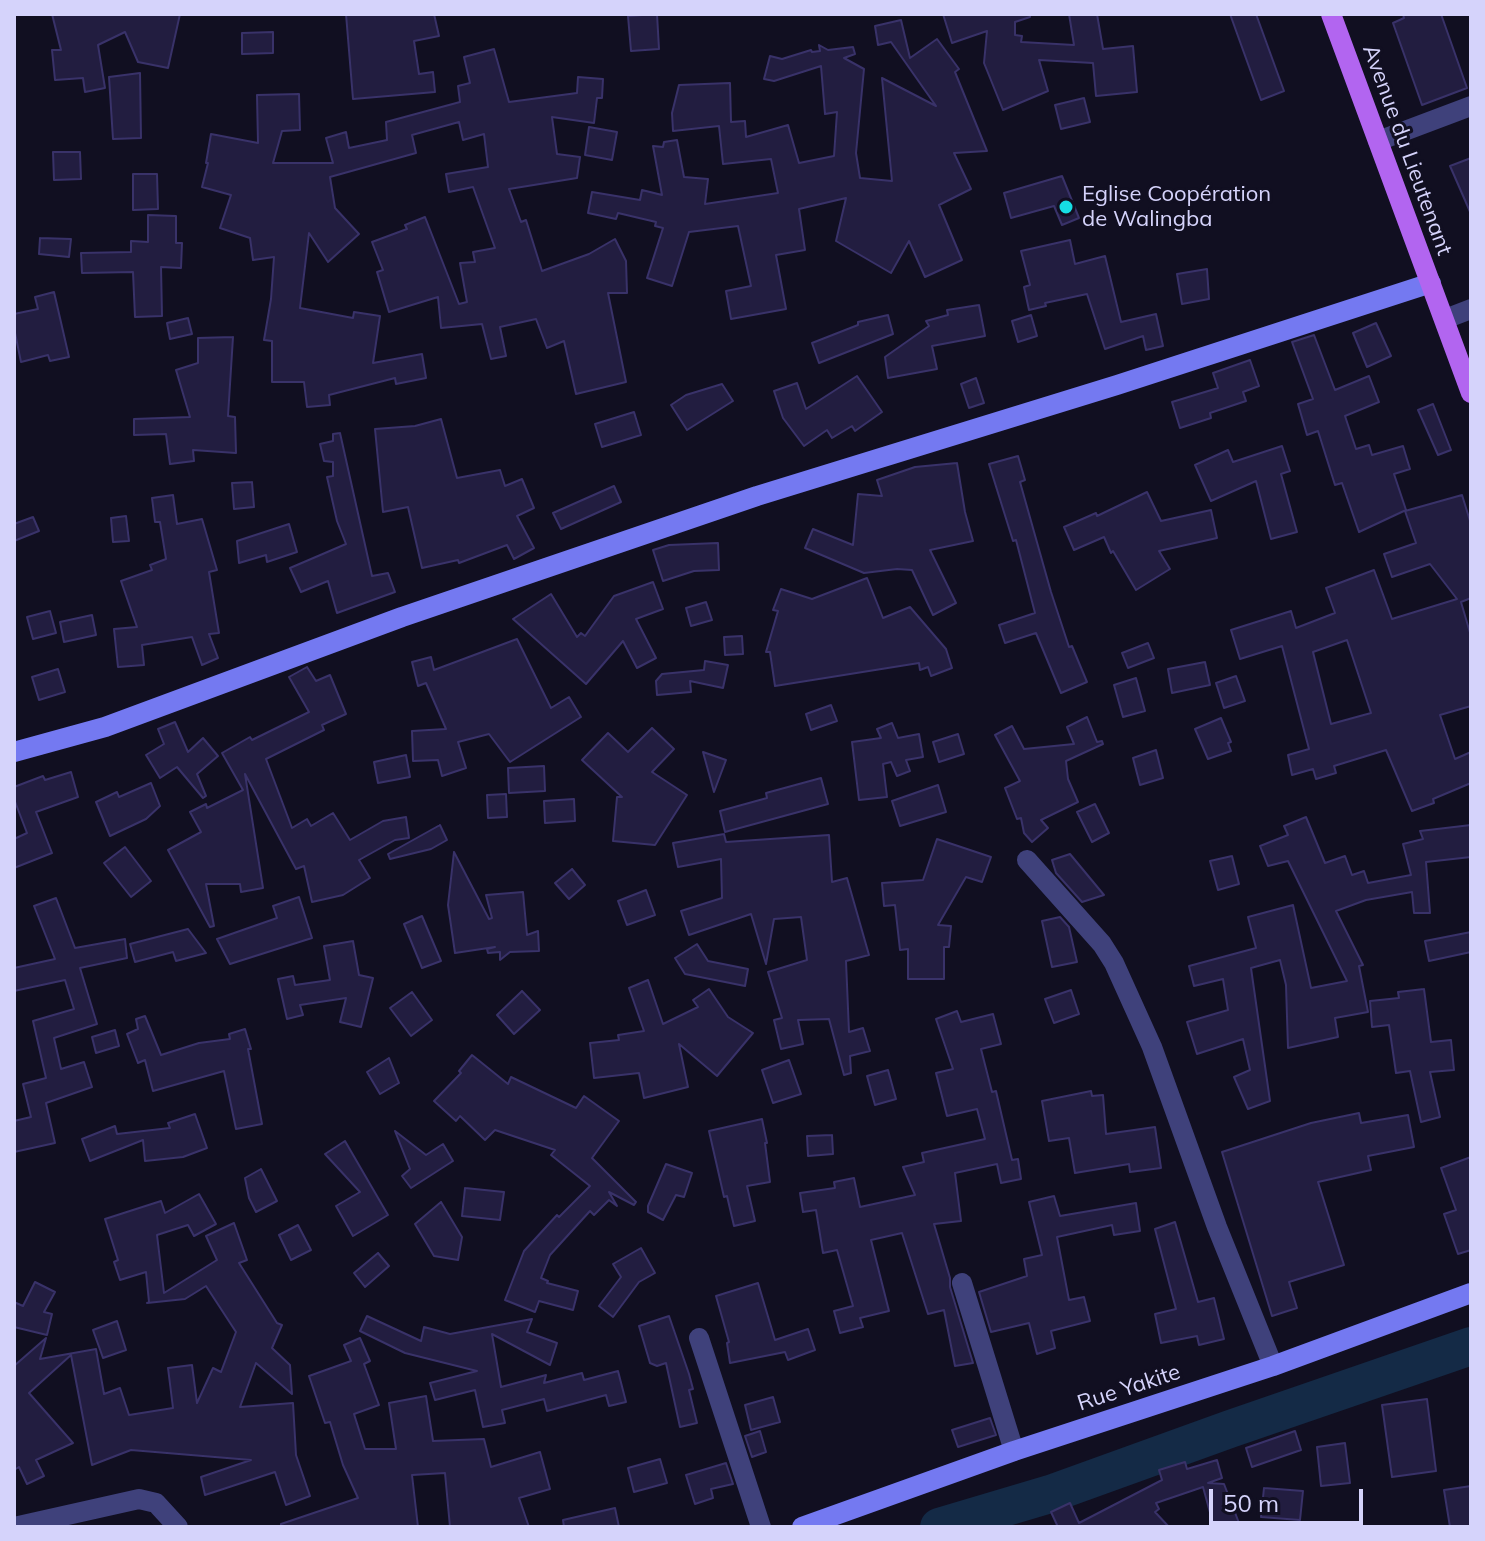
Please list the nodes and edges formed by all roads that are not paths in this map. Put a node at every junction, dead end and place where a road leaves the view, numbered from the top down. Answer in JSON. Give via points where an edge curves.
{"nodes":[{"id":1,"x":1331,"y":14,"type":"edge"},
{"id":2,"x":1471,"y":106,"type":"edge"},
{"id":3,"x":1378,"y":141,"type":"junction"},
{"id":4,"x":1431,"y":283,"type":"junction"},
{"id":5,"x":1471,"y":309,"type":"edge"},
{"id":6,"x":1445,"y":319,"type":"junction"},
{"id":7,"x":1471,"y":393,"type":"edge"},
{"id":8,"x":14,"y":752,"type":"edge"},
{"id":9,"x":1027,"y":860,"type":"dead end"},
{"id":10,"x":962,"y":1283,"type":"dead end"},
{"id":11,"x":1471,"y":1293,"type":"edge"},
{"id":12,"x":699,"y":1338,"type":"dead end"},
{"id":13,"x":1273,"y":1366,"type":"junction"},
{"id":14,"x":1014,"y":1451,"type":"junction"},
{"id":15,"x":14,"y":1527,"type":"edge"},
{"id":16,"x":178,"y":1527,"type":"edge"},
{"id":17,"x":761,"y":1527,"type":"edge"},
{"id":18,"x":802,"y":1527,"type":"edge"}],
"edges":[{"from":1,"to":3,"type":"main road","name":"Avenue du Lieutenant"},
{"from":2,"to":3,"type":"street"},
{"from":3,"to":4,"type":"main road","name":"Avenue du Lieutenant"},
{"from":4,"to":6,"type":"main road","name":"Avenue du Lieutenant"},
{"from":4,"to":8,"type":"street","via":[[757,496],[402,617],[105,727]]},
{"from":5,"to":6,"type":"street"},
{"from":6,"to":7,"type":"main road","name":"Avenue du Lieutenant"},
{"from":9,"to":13,"type":"street","via":[[1114,963],[1152,1047]]},
{"from":10,"to":14,"type":"street"},
{"from":11,"to":13,"type":"street","name":"Rue Yakite"},
{"from":12,"to":17,"type":"street"},
{"from":13,"to":14,"type":"street","name":"Rue Yakite"},
{"from":14,"to":18,"type":"street","name":"Rue Yakite"},
{"from":15,"to":16,"type":"street","via":[[139,1499],[156,1503]]}]}
